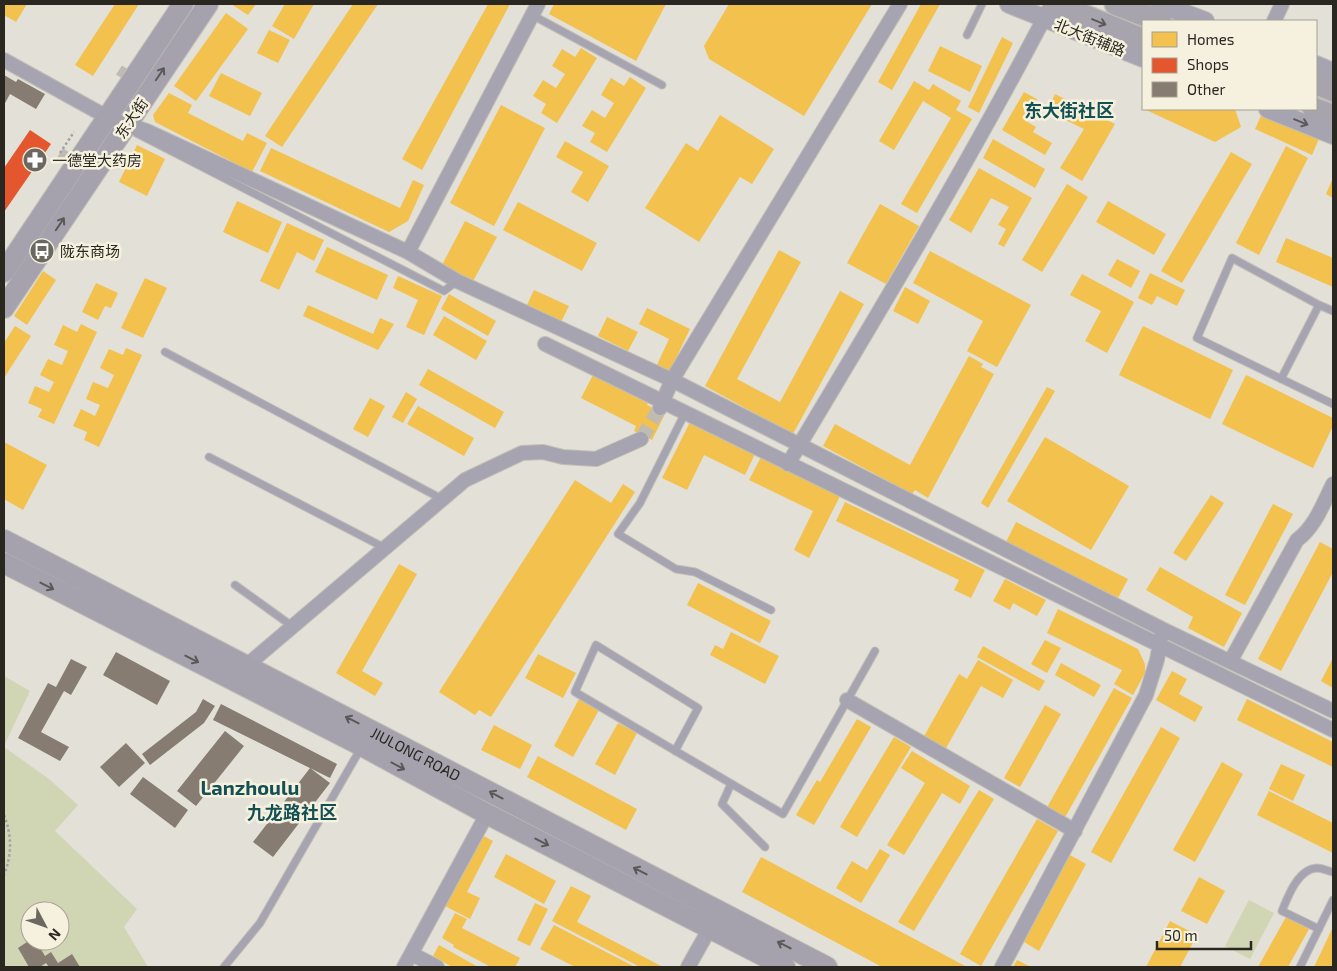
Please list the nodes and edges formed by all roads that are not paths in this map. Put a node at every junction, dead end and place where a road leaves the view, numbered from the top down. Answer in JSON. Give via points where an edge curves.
{"nodes":[{"id":1,"x":183,"y":4,"type":"tunnel mouth"},
{"id":2,"x":208,"y":4,"type":"edge"},
{"id":3,"x":900,"y":4,"type":"edge"},
{"id":4,"x":982,"y":4,"type":"edge"},
{"id":5,"x":1009,"y":4,"type":"edge"},
{"id":6,"x":1116,"y":4,"type":"edge"},
{"id":7,"x":1282,"y":4,"type":"edge"},
{"id":8,"x":1050,"y":8,"type":"edge"},
{"id":9,"x":535,"y":9,"type":"edge"},
{"id":10,"x":1162,"y":11,"type":"edge"},
{"id":11,"x":1201,"y":20,"type":"edge"},
{"id":12,"x":1274,"y":20,"type":"edge"},
{"id":13,"x":968,"y":35,"type":"dead end"},
{"id":14,"x":1142,"y":40,"type":"edge"},
{"id":15,"x":1142,"y":57,"type":"edge"},
{"id":16,"x":4,"y":60,"type":"edge"},
{"id":17,"x":1317,"y":65,"type":"edge"},
{"id":18,"x":1333,"y":72,"type":"edge"},
{"id":19,"x":1317,"y":83,"type":"edge"},
{"id":20,"x":662,"y":85,"type":"dead end"},
{"id":21,"x":1333,"y":90,"type":"edge"},
{"id":22,"x":1270,"y":110,"type":"edge"},
{"id":23,"x":1317,"y":110,"type":"edge"},
{"id":24,"x":1333,"y":116,"type":"edge"},
{"id":25,"x":107,"y":117,"type":"junction"},
{"id":26,"x":126,"y":125,"type":"junction"},
{"id":27,"x":1333,"y":135,"type":"edge"},
{"id":28,"x":408,"y":252,"type":"junction"},
{"id":29,"x":4,"y":272,"type":"edge"},
{"id":30,"x":457,"y":281,"type":"junction"},
{"id":31,"x":1319,"y":305,"type":"junction"},
{"id":32,"x":4,"y":308,"type":"edge"},
{"id":33,"x":1333,"y":311,"type":"edge"},
{"id":34,"x":544,"y":344,"type":"dead end"},
{"id":35,"x":166,"y":352,"type":"dead end"},
{"id":36,"x":1281,"y":379,"type":"junction"},
{"id":37,"x":672,"y":380,"type":"junction"},
{"id":38,"x":1333,"y":404,"type":"edge"},
{"id":39,"x":661,"y":405,"type":"junction"},
{"id":40,"x":685,"y":413,"type":"junction"},
{"id":41,"x":641,"y":439,"type":"tunnel mouth"},
{"id":42,"x":799,"y":445,"type":"junction"},
{"id":43,"x":209,"y":458,"type":"dead end"},
{"id":44,"x":788,"y":464,"type":"junction"},
{"id":45,"x":1333,"y":484,"type":"edge"},
{"id":46,"x":442,"y":499,"type":"junction"},
{"id":47,"x":4,"y":540,"type":"edge"},
{"id":48,"x":385,"y":548,"type":"junction"},
{"id":49,"x":4,"y":563,"type":"edge"},
{"id":50,"x":235,"y":585,"type":"dead end"},
{"id":51,"x":771,"y":610,"type":"dead end"},
{"id":52,"x":292,"y":626,"type":"junction"},
{"id":53,"x":1162,"y":629,"type":"junction"},
{"id":54,"x":1159,"y":646,"type":"junction"},
{"id":55,"x":875,"y":651,"type":"dead end"},
{"id":56,"x":1231,"y":660,"type":"junction"},
{"id":57,"x":246,"y":666,"type":"junction"},
{"id":58,"x":847,"y":700,"type":"junction"},
{"id":59,"x":1333,"y":711,"type":"edge"},
{"id":60,"x":1333,"y":730,"type":"edge"},
{"id":61,"x":362,"y":746,"type":"junction"},
{"id":62,"x":675,"y":751,"type":"junction"},
{"id":63,"x":732,"y":784,"type":"junction"},
{"id":64,"x":487,"y":814,"type":"junction"},
{"id":65,"x":1075,"y":832,"type":"junction"},
{"id":66,"x":765,"y":847,"type":"dead end"},
{"id":67,"x":1333,"y":872,"type":"edge"},
{"id":68,"x":1333,"y":900,"type":"edge"},
{"id":69,"x":710,"y":928,"type":"junction"},
{"id":70,"x":1319,"y":929,"type":"junction"},
{"id":71,"x":412,"y":954,"type":"junction"},
{"id":72,"x":224,"y":967,"type":"edge"},
{"id":73,"x":404,"y":967,"type":"edge"},
{"id":74,"x":437,"y":967,"type":"edge"},
{"id":75,"x":688,"y":967,"type":"edge"},
{"id":76,"x":785,"y":967,"type":"edge"},
{"id":77,"x":828,"y":967,"type":"edge"},
{"id":78,"x":1002,"y":967,"type":"edge"},
{"id":79,"x":1300,"y":967,"type":"edge"}],
"edges":[{"from":1,"to":25,"type":"main road","name":"东大街"},
{"from":26,"to":2,"type":"main road","name":"东大街","one_way":true},
{"from":3,"to":37,"type":"street"},
{"from":4,"to":13,"type":"lane"},
{"from":5,"to":8,"type":"street","name":"北大街辅路"},
{"from":6,"to":10,"type":"main road"},
{"from":7,"to":12,"type":"street"},
{"from":8,"to":14,"type":"main road","one_way":true},
{"from":8,"to":15,"type":"street","name":"北大街辅路"},
{"from":8,"to":42,"type":"street","via":[[883,305]]},
{"from":9,"to":20,"type":"lane"},
{"from":9,"to":28,"type":"street"},
{"from":10,"to":11,"type":"street"},
{"from":16,"to":25,"type":"street"},
{"from":17,"to":18,"type":"street"},
{"from":19,"to":21,"type":"main road"},
{"from":22,"to":27,"type":"street","one_way":true},
{"from":23,"to":24,"type":"main road"},
{"from":25,"to":26,"type":"street"},
{"from":25,"to":29,"type":"main road","name":"东大街"},
{"from":26,"to":28,"type":"street","via":[[147,131]]},
{"from":26,"to":30,"type":"lane","via":[[444,291]]},
{"from":32,"to":26,"type":"main road","name":"东大街","one_way":true},
{"from":28,"to":30,"type":"street"},
{"from":30,"to":37,"type":"street"},
{"from":31,"to":33,"type":"lane"},
{"from":31,"to":36,"type":"lane"},
{"from":31,"to":36,"type":"lane","via":[[1232,258],[1196,338]]},
{"from":34,"to":39,"type":"street"},
{"from":35,"to":46,"type":"lane"},
{"from":36,"to":38,"type":"lane"},
{"from":37,"to":39,"type":"street"},
{"from":37,"to":42,"type":"street"},
{"from":39,"to":40,"type":"street"},
{"from":40,"to":44,"type":"street"},
{"from":40,"to":51,"type":"lane","via":[[640,503],[618,534],[676,569],[695,572]]},
{"from":41,"to":46,"type":"street","via":[[596,459],[563,458],[543,452],[522,453],[465,480]]},
{"from":42,"to":44,"type":"street"},
{"from":42,"to":53,"type":"street"},
{"from":43,"to":48,"type":"lane"},
{"from":44,"to":54,"type":"street"},
{"from":45,"to":56,"type":"street","via":[[1310,527],[1297,540]]},
{"from":46,"to":48,"type":"street"},
{"from":47,"to":57,"type":"main road","name":"JIULONG ROAD"},
{"from":48,"to":52,"type":"street"},
{"from":49,"to":61,"type":"main road","name":"JIULONG ROAD","one_way":true},
{"from":50,"to":52,"type":"lane"},
{"from":52,"to":57,"type":"street"},
{"from":53,"to":54,"type":"street"},
{"from":53,"to":56,"type":"street"},
{"from":54,"to":60,"type":"street"},
{"from":54,"to":65,"type":"street","via":[[1158,660],[1146,695]]},
{"from":55,"to":58,"type":"lane"},
{"from":56,"to":59,"type":"street"},
{"from":77,"to":57,"type":"main road","name":"JIULONG ROAD","one_way":true},
{"from":58,"to":63,"type":"lane","via":[[783,814]]},
{"from":58,"to":65,"type":"street"},
{"from":61,"to":64,"type":"main road","name":"JIULONG ROAD","one_way":true},
{"from":61,"to":72,"type":"lane","via":[[260,923]]},
{"from":62,"to":62,"type":"lane","via":[[575,692],[596,645],[698,708]]},
{"from":62,"to":63,"type":"lane"},
{"from":63,"to":66,"type":"lane","via":[[722,804]]},
{"from":64,"to":69,"type":"main road","name":"JIULONG ROAD","one_way":true},
{"from":64,"to":71,"type":"street"},
{"from":65,"to":78,"type":"street"},
{"from":67,"to":70,"type":"lane","via":[[1317,868],[1305,872],[1291,889],[1282,911]]},
{"from":68,"to":70,"type":"lane"},
{"from":69,"to":75,"type":"street"},
{"from":69,"to":76,"type":"main road","name":"JIULONG ROAD"},
{"from":70,"to":79,"type":"lane"},
{"from":71,"to":73,"type":"street"},
{"from":71,"to":74,"type":"street"}]}
